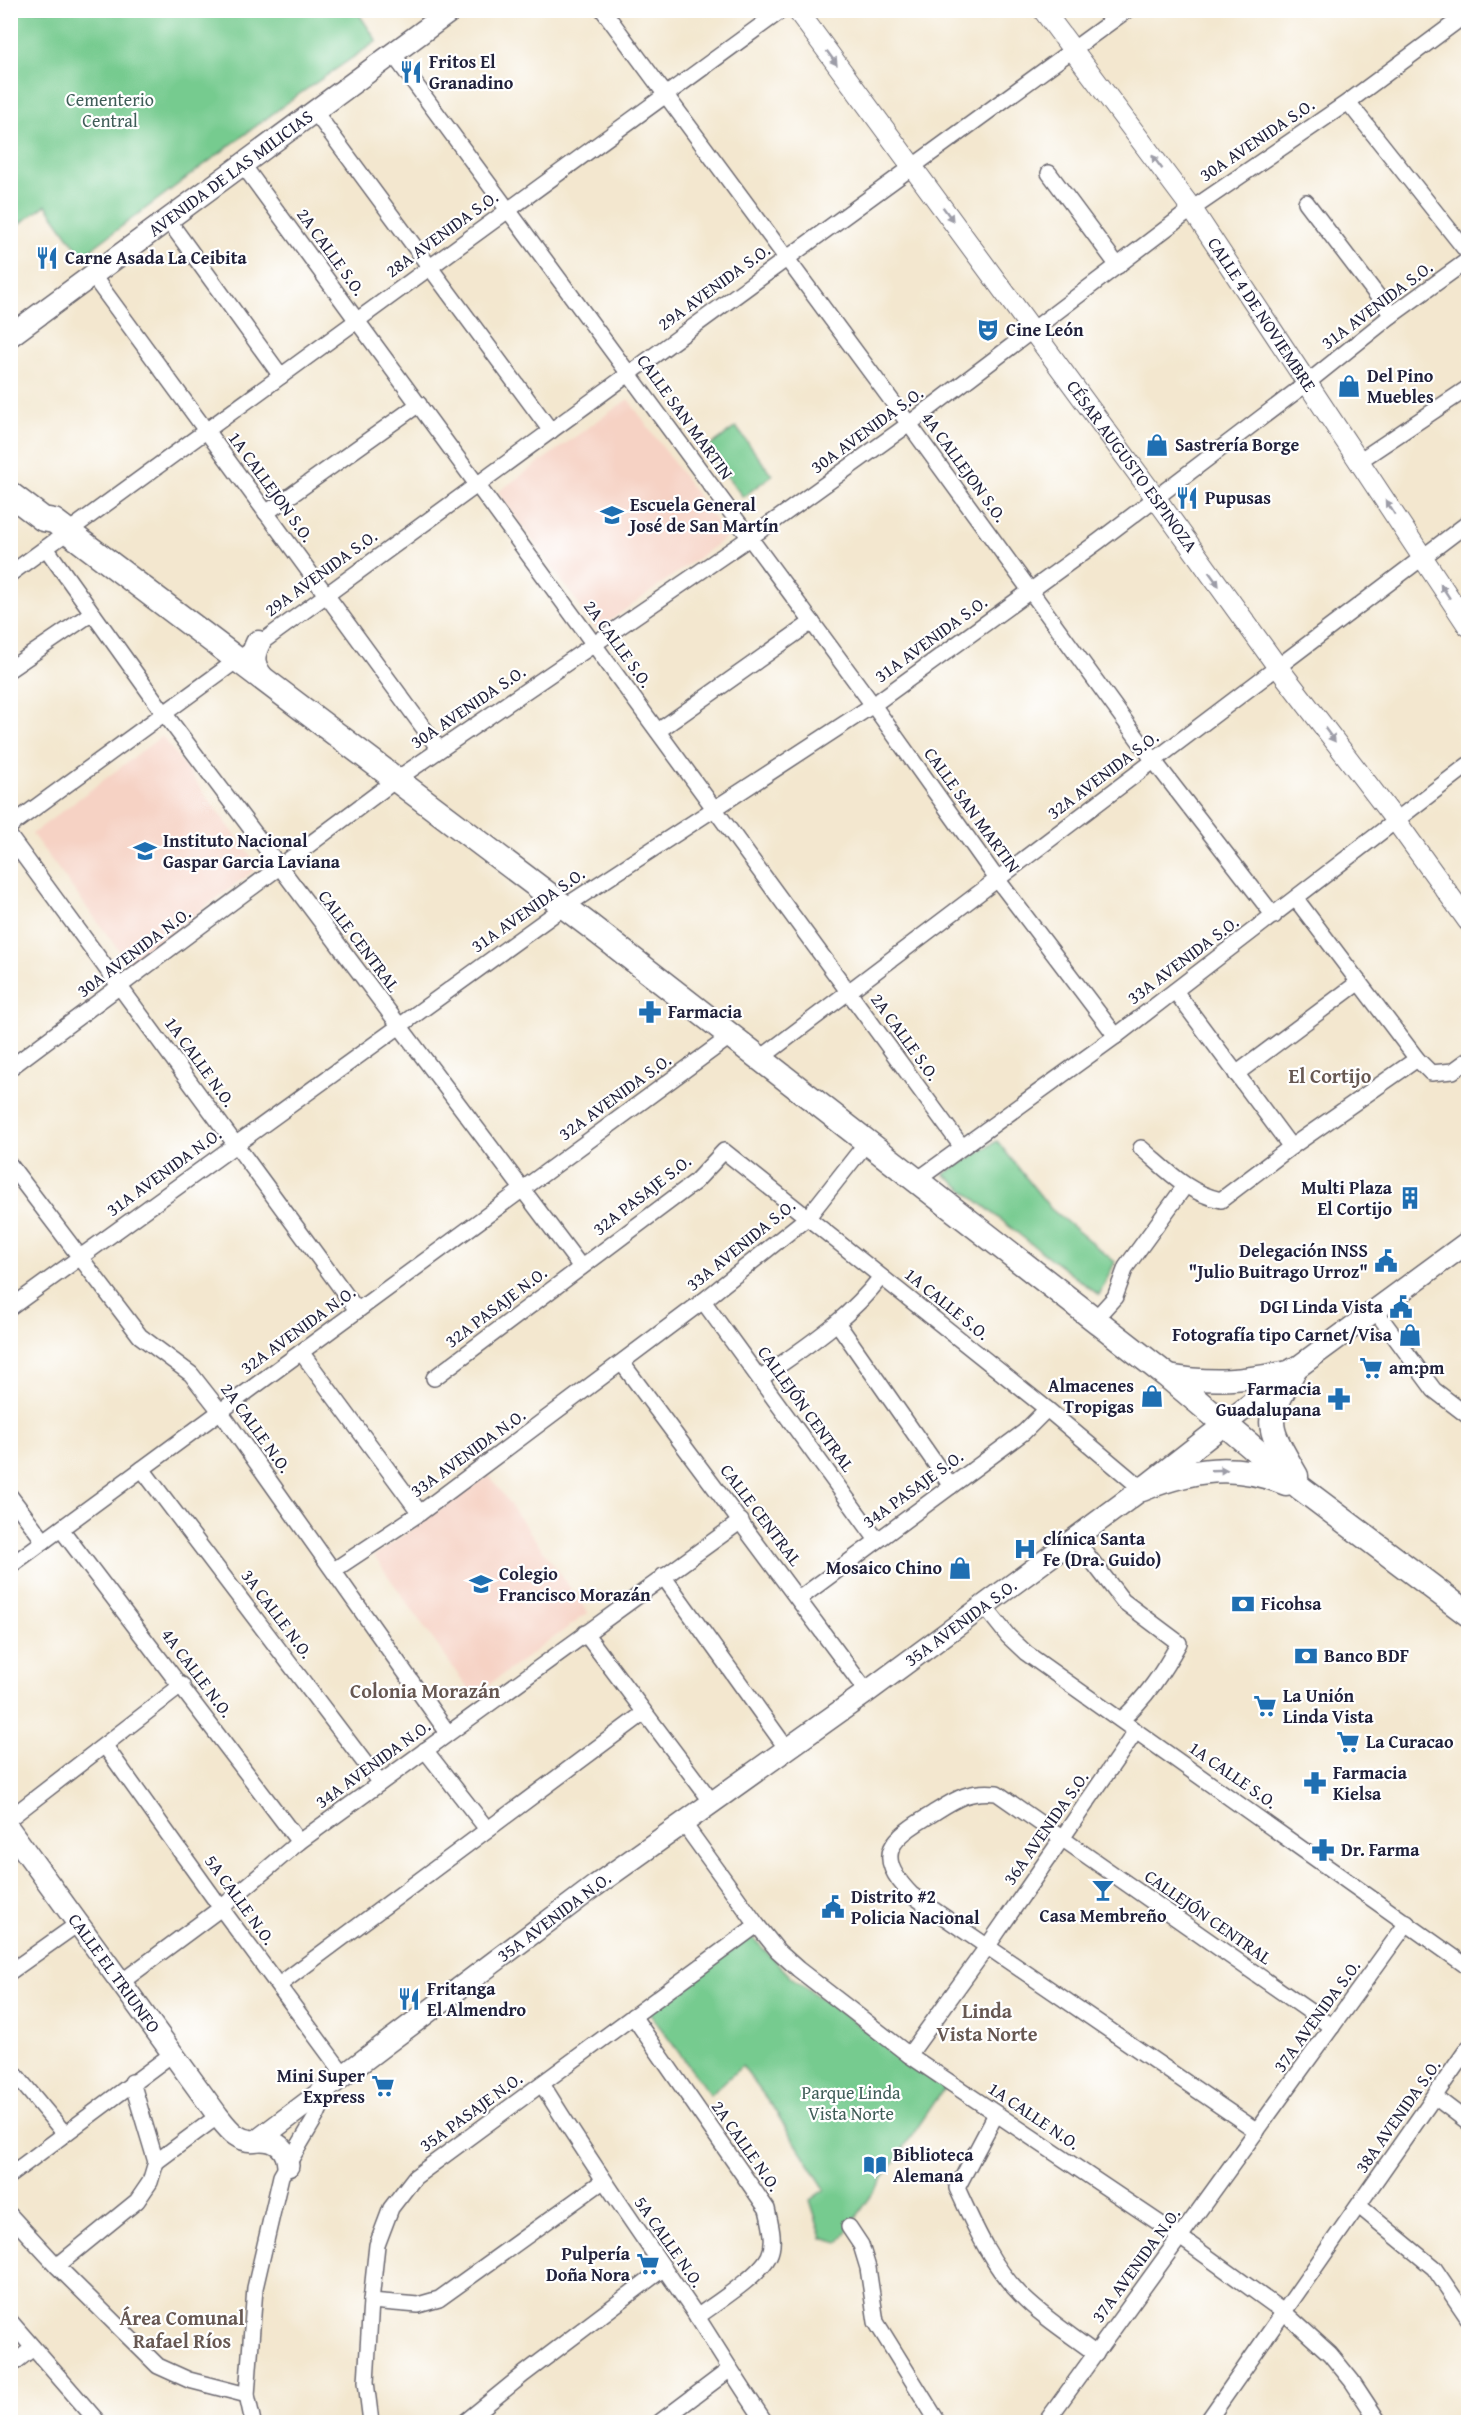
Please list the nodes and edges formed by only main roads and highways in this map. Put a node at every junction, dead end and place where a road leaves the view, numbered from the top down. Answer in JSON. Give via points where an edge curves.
{"nodes":[{"id":1,"x":452,"y":10,"type":"edge"},
{"id":2,"x":10,"y":336,"type":"edge"},
{"id":3,"x":10,"y":477,"type":"edge"},
{"id":4,"x":10,"y":494,"type":"edge"},
{"id":5,"x":61,"y":526,"type":"junction"},
{"id":6,"x":258,"y":643,"type":"road end"},
{"id":7,"x":261,"y":677,"type":"junction"},
{"id":8,"x":1468,"y":1242,"type":"edge"},
{"id":9,"x":1294,"y":1370,"type":"junction"},
{"id":10,"x":1166,"y":1375,"type":"junction"},
{"id":11,"x":1225,"y":1424,"type":"junction"},
{"id":12,"x":1302,"y":1489,"type":"junction"},
{"id":13,"x":1142,"y":1490,"type":"junction"},
{"id":14,"x":1468,"y":1614,"type":"edge"},
{"id":15,"x":867,"y":1692,"type":"joint"},
{"id":16,"x":10,"y":1830,"type":"edge"},
{"id":17,"x":251,"y":2140,"type":"junction"},
{"id":18,"x":288,"y":2166,"type":"road end"}],
"edges":[{"from":1,"to":2,"type":"main road","name":"AVENIDA DE LAS MILICIAS"},
{"from":3,"to":5,"type":"main road","via":[[51,508]]},
{"from":4,"to":5,"type":"main road","via":[[43,519]]},
{"from":5,"to":7,"type":"main road"},
{"from":6,"to":7,"type":"main road","via":[[253,658]]},
{"from":7,"to":10,"type":"main road","via":[[761,1058]]},
{"from":8,"to":9,"type":"main road"},
{"from":9,"to":10,"type":"main road","via":[[1233,1381]]},
{"from":9,"to":11,"type":"main road"},
{"from":9,"to":12,"type":"main road","via":[[1273,1410],[1271,1422],[1273,1435]]},
{"from":10,"to":11,"type":"main road"},
{"from":11,"to":12,"type":"main road"},
{"from":11,"to":13,"type":"main road"},
{"from":13,"to":12,"type":"main road","one_way":true,"via":[[1201,1471],[1233,1470],[1265,1474]]},
{"from":12,"to":14,"type":"main road"},
{"from":13,"to":15,"type":"main road","name":"35A AVENIDA S.O."},
{"from":15,"to":17,"type":"main road","name":"35A AVENIDA N.O.","via":[[595,1886],[337,2082]]},
{"from":16,"to":17,"type":"main road","name":"CALLE EL TRIUNFO","via":[[218,2116],[234,2135]]},
{"from":17,"to":18,"type":"main road","via":[[280,2145]]}]}
